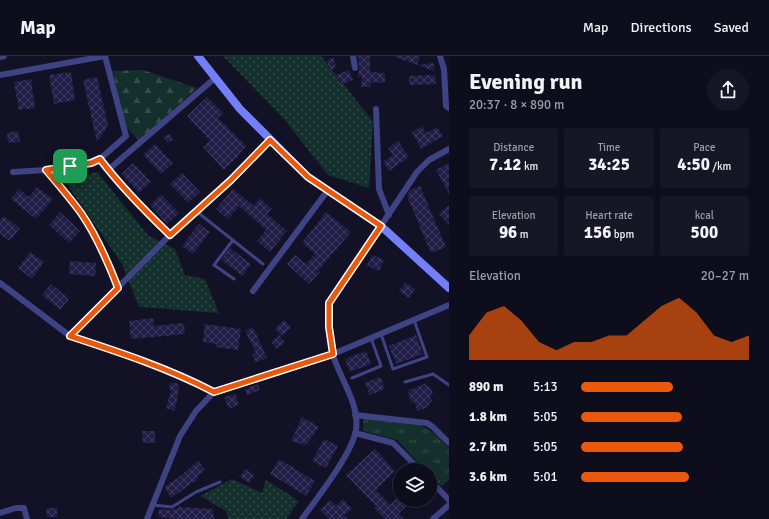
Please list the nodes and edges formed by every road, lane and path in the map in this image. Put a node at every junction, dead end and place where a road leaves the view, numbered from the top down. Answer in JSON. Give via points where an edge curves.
{"nodes":[{"id":1,"x":4,"y":56,"type":"edge"},
{"id":2,"x":105,"y":56,"type":"edge"},
{"id":3,"x":198,"y":56,"type":"edge"},
{"id":4,"x":353,"y":56,"type":"edge"},
{"id":5,"x":440,"y":56,"type":"edge"},
{"id":6,"x":0,"y":57,"type":"edge"},
{"id":7,"x":355,"y":68,"type":"dead end"},
{"id":8,"x":0,"y":75,"type":"edge"},
{"id":9,"x":215,"y":78,"type":"junction"},
{"id":10,"x":449,"y":108,"type":"edge"},
{"id":11,"x":376,"y":109,"type":"dead end"},
{"id":12,"x":270,"y":140,"type":"junction"},
{"id":13,"x":449,"y":149,"type":"edge"},
{"id":14,"x":100,"y":159,"type":"junction"},
{"id":15,"x":46,"y":170,"type":"junction"},
{"id":16,"x":108,"y":170,"type":"junction"},
{"id":17,"x":12,"y":172,"type":"dead end"},
{"id":18,"x":328,"y":190,"type":"junction"},
{"id":19,"x":196,"y":211,"type":"junction"},
{"id":20,"x":389,"y":215,"type":"junction"},
{"id":21,"x":381,"y":226,"type":"junction"},
{"id":22,"x":170,"y":235,"type":"junction"},
{"id":23,"x":233,"y":240,"type":"junction"},
{"id":24,"x":263,"y":264,"type":"dead end"},
{"id":25,"x":234,"y":279,"type":"dead end"},
{"id":26,"x":0,"y":283,"type":"edge"},
{"id":27,"x":118,"y":288,"type":"junction"},
{"id":28,"x":449,"y":288,"type":"edge"},
{"id":29,"x":253,"y":291,"type":"dead end"},
{"id":30,"x":449,"y":305,"type":"edge"},
{"id":31,"x":414,"y":320,"type":"junction"},
{"id":32,"x":381,"y":334,"type":"junction"},
{"id":33,"x":70,"y":336,"type":"junction"},
{"id":34,"x":371,"y":338,"type":"junction"},
{"id":35,"x":333,"y":354,"type":"junction"},
{"id":36,"x":352,"y":378,"type":"dead end"},
{"id":37,"x":405,"y":382,"type":"dead end"},
{"id":38,"x":449,"y":385,"type":"edge"},
{"id":39,"x":214,"y":392,"type":"junction"},
{"id":40,"x":355,"y":415,"type":"junction"},
{"id":41,"x":355,"y":433,"type":"junction"},
{"id":42,"x":449,"y":442,"type":"edge"},
{"id":43,"x":413,"y":463,"type":"edge"},
{"id":44,"x":220,"y":482,"type":"dead end"},
{"id":45,"x":437,"y":487,"type":"edge"},
{"id":46,"x":449,"y":500,"type":"edge"},
{"id":47,"x":153,"y":505,"type":"junction"},
{"id":48,"x":449,"y":505,"type":"edge"},
{"id":49,"x":0,"y":513,"type":"edge"},
{"id":50,"x":27,"y":519,"type":"edge"},
{"id":51,"x":147,"y":519,"type":"edge"},
{"id":52,"x":303,"y":519,"type":"edge"},
{"id":53,"x":433,"y":519,"type":"edge"}],
"edges":[{"from":1,"to":6,"type":"street"},
{"from":2,"to":8,"type":"street"},
{"from":2,"to":14,"type":"street","via":[[126,136]]},
{"from":3,"to":9,"type":"street"},
{"from":4,"to":7,"type":"street"},
{"from":5,"to":10,"type":"street","via":[[444,69],[446,106]]},
{"from":9,"to":12,"type":"street"},
{"from":9,"to":16,"type":"street"},
{"from":11,"to":20,"type":"street","via":[[379,189]]},
{"from":12,"to":18,"type":"street","via":[[308,177]]},
{"from":12,"to":19,"type":"street"},
{"from":13,"to":20,"type":"street","via":[[429,160],[417,172]]},
{"from":14,"to":15,"type":"street","via":[[91,163]]},
{"from":14,"to":16,"type":"street"},
{"from":15,"to":17,"type":"street"},
{"from":15,"to":27,"type":"street","via":[[81,212]]},
{"from":16,"to":22,"type":"street"},
{"from":18,"to":21,"type":"street"},
{"from":18,"to":29,"type":"street"},
{"from":19,"to":22,"type":"street"},
{"from":19,"to":23,"type":"lane"},
{"from":20,"to":21,"type":"street"},
{"from":21,"to":28,"type":"street"},
{"from":21,"to":35,"type":"street","via":[[329,303]]},
{"from":22,"to":27,"type":"street"},
{"from":23,"to":24,"type":"lane"},
{"from":23,"to":25,"type":"lane","via":[[214,265]]},
{"from":26,"to":33,"type":"street"},
{"from":27,"to":33,"type":"street"},
{"from":30,"to":31,"type":"street"},
{"from":31,"to":32,"type":"street"},
{"from":31,"to":32,"type":"lane","via":[[427,357],[393,369]]},
{"from":32,"to":34,"type":"street"},
{"from":33,"to":39,"type":"street","via":[[133,357]]},
{"from":34,"to":35,"type":"street"},
{"from":34,"to":36,"type":"lane","via":[[381,366]]},
{"from":35,"to":39,"type":"street"},
{"from":35,"to":40,"type":"street"},
{"from":37,"to":38,"type":"lane","via":[[433,374]]},
{"from":39,"to":47,"type":"street","via":[[196,410],[180,436]]},
{"from":40,"to":41,"type":"street"},
{"from":40,"to":42,"type":"street","via":[[427,423]]},
{"from":41,"to":43,"type":"street","via":[[393,443]]},
{"from":41,"to":52,"type":"street","via":[[343,460]]},
{"from":44,"to":47,"type":"lane","via":[[196,492],[172,507]]},
{"from":45,"to":46,"type":"street"},
{"from":47,"to":51,"type":"street"},
{"from":48,"to":53,"type":"street"},
{"from":49,"to":50,"type":"street","via":[[24,508]]}]}
